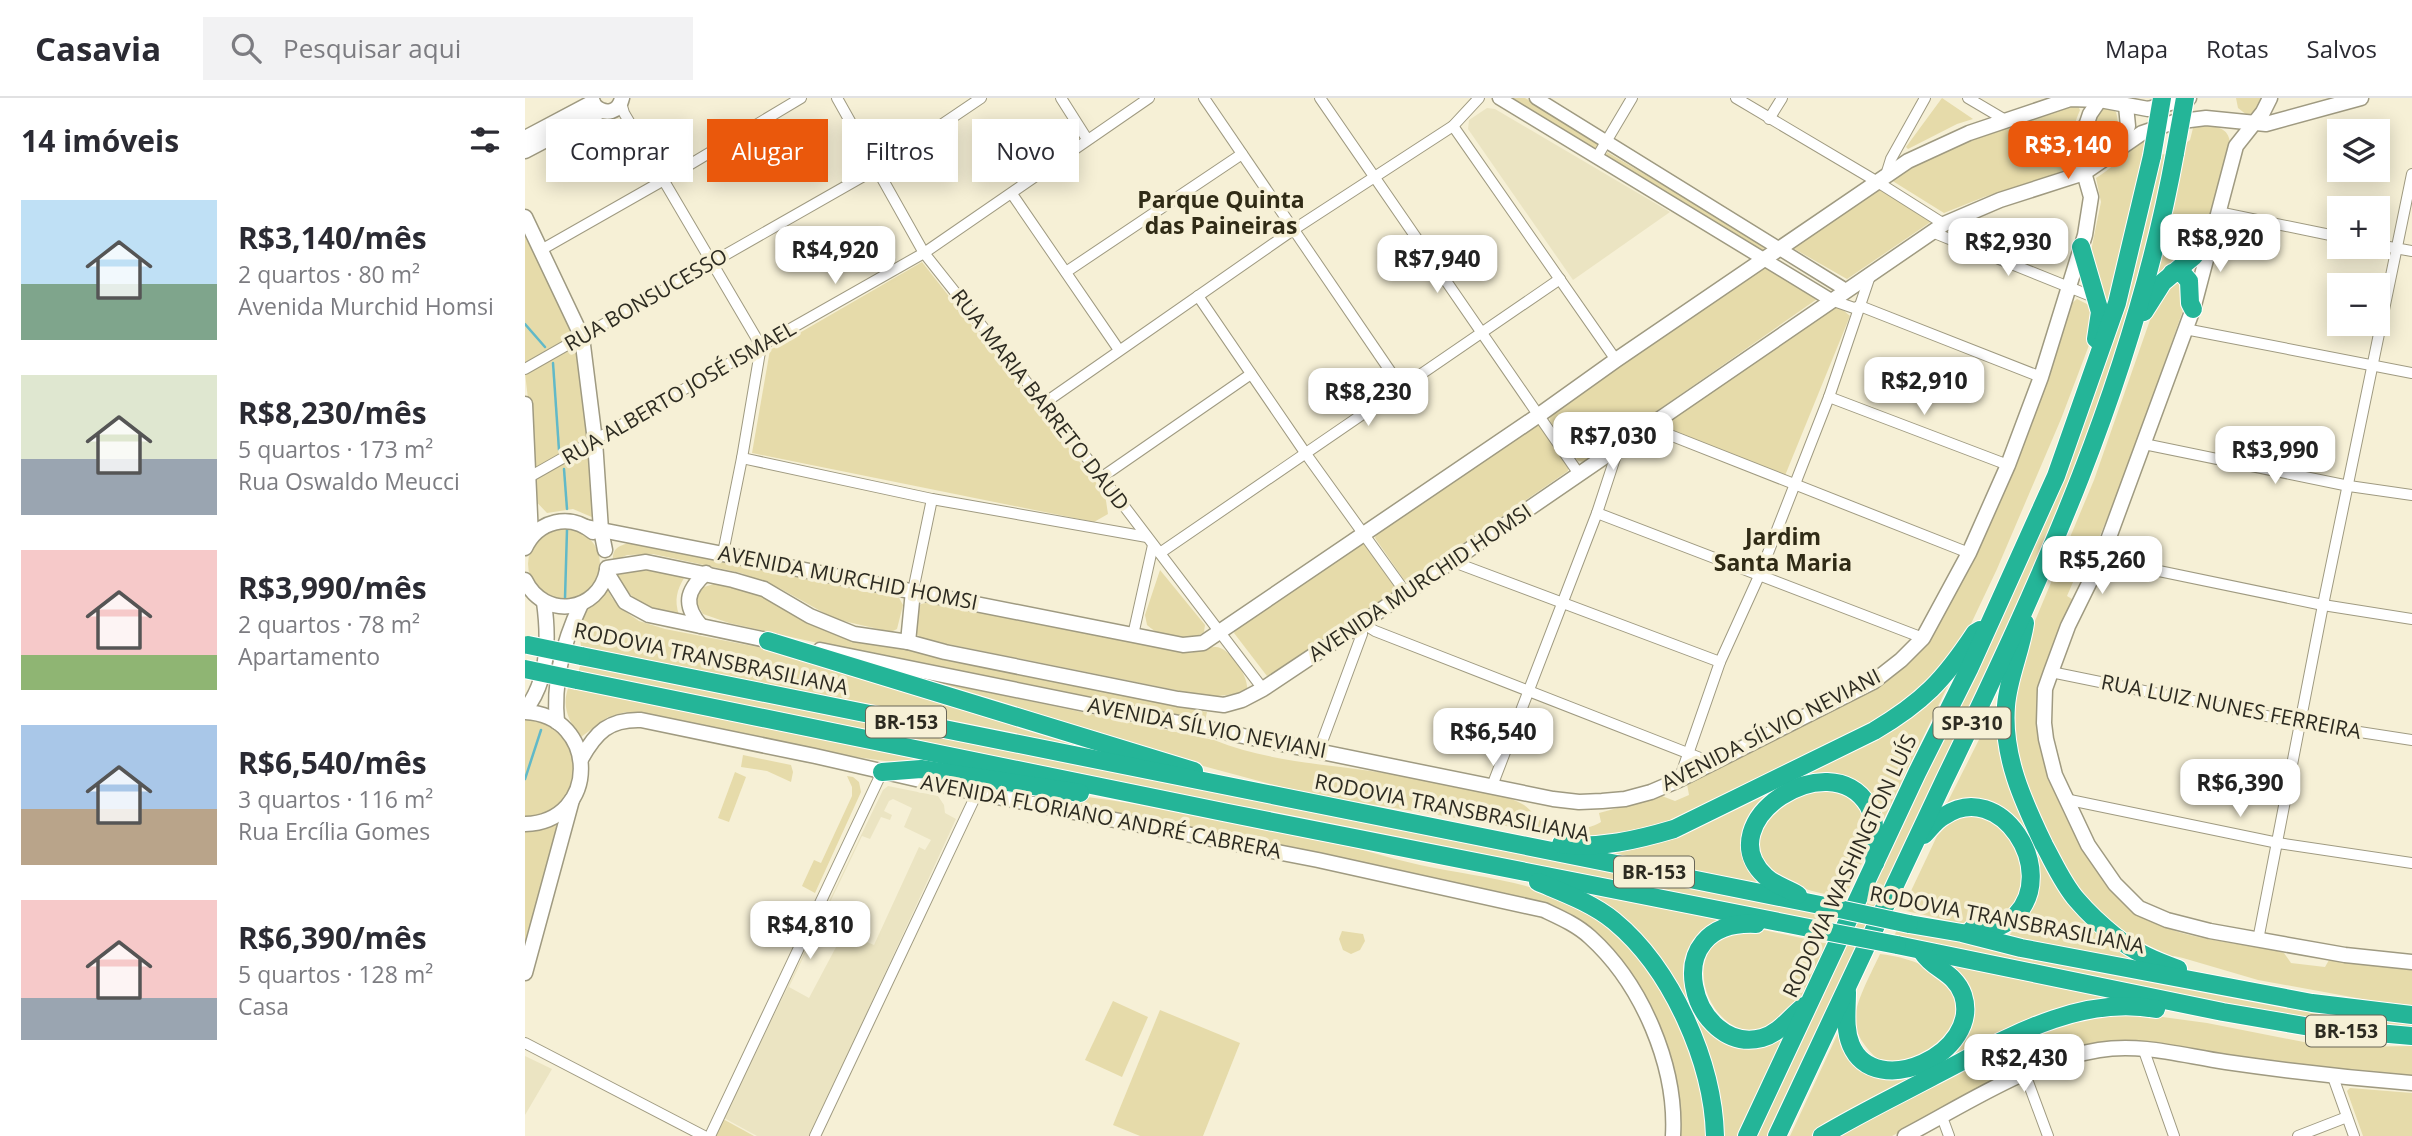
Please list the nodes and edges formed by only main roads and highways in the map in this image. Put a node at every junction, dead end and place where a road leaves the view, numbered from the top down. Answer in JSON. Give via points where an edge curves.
{"nodes":[{"id":1,"x":2162,"y":98,"type":"edge"},
{"id":2,"x":2187,"y":98,"type":"edge"},
{"id":3,"x":2270,"y":98,"type":"edge"},
{"id":4,"x":2361,"y":98,"type":"edge"},
{"id":5,"x":2100,"y":99,"type":"edge"},
{"id":6,"x":610,"y":105,"type":"edge"},
{"id":7,"x":2126,"y":106,"type":"junction"},
{"id":8,"x":2252,"y":124,"type":"junction"},
{"id":9,"x":2084,"y":127,"type":"junction"},
{"id":10,"x":525,"y":138,"type":"edge"},
{"id":11,"x":2120,"y":148,"type":"junction"},
{"id":12,"x":525,"y":151,"type":"edge"},
{"id":13,"x":2106,"y":158,"type":"junction"},
{"id":14,"x":2084,"y":173,"type":"junction"},
{"id":15,"x":525,"y":217,"type":"edge"},
{"id":16,"x":2216,"y":221,"type":"junction"},
{"id":17,"x":2081,"y":247,"type":"junction"},
{"id":18,"x":2172,"y":273,"type":"junction"},
{"id":19,"x":2193,"y":309,"type":"junction"},
{"id":20,"x":2135,"y":323,"type":"junction"},
{"id":21,"x":2089,"y":381,"type":"junction"},
{"id":22,"x":525,"y":404,"type":"edge"},
{"id":23,"x":527,"y":479,"type":"edge"},
{"id":24,"x":586,"y":527,"type":"junction"},
{"id":25,"x":601,"y":530,"type":"junction"},
{"id":26,"x":528,"y":542,"type":"edge"},
{"id":27,"x":605,"y":550,"type":"junction"},
{"id":28,"x":607,"y":571,"type":"junction"},
{"id":29,"x":706,"y":573,"type":"junction"},
{"id":30,"x":525,"y":580,"type":"edge"},
{"id":31,"x":913,"y":591,"type":"junction"},
{"id":32,"x":2028,"y":601,"type":"junction"},
{"id":33,"x":544,"y":602,"type":"junction"},
{"id":34,"x":581,"y":604,"type":"junction"},
{"id":35,"x":1989,"y":624,"type":"junction"},
{"id":36,"x":701,"y":626,"type":"junction"},
{"id":37,"x":768,"y":640,"type":"junction"},
{"id":38,"x":908,"y":642,"type":"junction"},
{"id":39,"x":526,"y":644,"type":"edge"},
{"id":40,"x":525,"y":669,"type":"edge"},
{"id":41,"x":1224,"y":705,"type":"junction"},
{"id":42,"x":525,"y":711,"type":"edge"},
{"id":43,"x":557,"y":722,"type":"junction"},
{"id":44,"x":1220,"y":731,"type":"junction"},
{"id":45,"x":581,"y":759,"type":"junction"},
{"id":46,"x":883,"y":772,"type":"junction"},
{"id":47,"x":1228,"y":787,"type":"junction"},
{"id":48,"x":572,"y":800,"type":"junction"},
{"id":49,"x":1188,"y":804,"type":"junction"},
{"id":50,"x":525,"y":824,"type":"edge"},
{"id":51,"x":1502,"y":840,"type":"junction"},
{"id":52,"x":1914,"y":844,"type":"junction"},
{"id":53,"x":1492,"y":865,"type":"junction"},
{"id":54,"x":1875,"y":865,"type":"junction"},
{"id":55,"x":1805,"y":902,"type":"junction"},
{"id":56,"x":1775,"y":921,"type":"junction"},
{"id":57,"x":1962,"y":933,"type":"junction"},
{"id":58,"x":1921,"y":950,"type":"junction"},
{"id":59,"x":2412,"y":962,"type":"edge"},
{"id":60,"x":525,"y":974,"type":"edge"},
{"id":61,"x":2217,"y":984,"type":"junction"},
{"id":62,"x":1846,"y":988,"type":"junction"},
{"id":63,"x":1812,"y":999,"type":"junction"},
{"id":64,"x":2223,"y":1012,"type":"junction"},
{"id":65,"x":2412,"y":1015,"type":"edge"},
{"id":66,"x":2412,"y":1036,"type":"edge"},
{"id":67,"x":2412,"y":1083,"type":"edge"},
{"id":68,"x":1673,"y":1136,"type":"edge"},
{"id":69,"x":1715,"y":1136,"type":"edge"},
{"id":70,"x":1747,"y":1136,"type":"edge"},
{"id":71,"x":1777,"y":1136,"type":"edge"},
{"id":72,"x":1822,"y":1136,"type":"edge"},
{"id":73,"x":1905,"y":1136,"type":"edge"}],
"edges":[{"from":1,"to":21,"type":"highway","name":"RODOVIA WASHINGTON LUÍS","number":"SP-310","bridge":true,"via":[[2117,303]]},
{"from":2,"to":7,"type":"main road","name":"AVENIDA MURCHID HOMSI","via":[[2148,109]]},
{"from":2,"to":20,"type":"highway","number":"SP-310","bridge":true},
{"from":3,"to":8,"type":"main road"},
{"from":4,"to":8,"type":"main road","name":"AVENIDA MURCHID HOMSI"},
{"from":5,"to":7,"type":"main road","name":"AVENIDA MURCHID HOMSI"},
{"from":5,"to":9,"type":"main road","name":"AVENIDA SÍLVIO NEVIANI"},
{"from":5,"to":31,"type":"main road","name":"AVENIDA MURCHID HOMSI","via":[[2070,99],[1908,161],[1203,643],[1183,645]]},
{"from":6,"to":10,"type":"main road"},
{"from":6,"to":12,"type":"main road"},
{"from":7,"to":11,"type":"main road","via":[[2128,125]]},
{"from":8,"to":11,"type":"main road","name":"AVENIDA MURCHID HOMSI","via":[[2192,119],[2142,133]]},
{"from":8,"to":16,"type":"main road","via":[[2236,146]]},
{"from":9,"to":13,"type":"main road","via":[[2094,149]]},
{"from":9,"to":14,"type":"main road","name":"AVENIDA SÍLVIO NEVIANI","via":[[2079,155]]},
{"from":11,"to":13,"type":"main road","name":"AVENIDA MURCHID HOMSI"},
{"from":13,"to":14,"type":"main road","name":"AVENIDA MURCHID HOMSI"},
{"from":14,"to":17,"type":"main road","name":"AVENIDA SÍLVIO NEVIANI","via":[[2091,205]]},
{"from":14,"to":41,"type":"main road","name":"AVENIDA MURCHID HOMSI","via":[[2000,200],[1938,228],[1362,623],[1262,689]]},
{"from":15,"to":25,"type":"main road","via":[[582,337]]},
{"from":16,"to":18,"type":"highway","via":[[2194,256]]},
{"from":16,"to":19,"type":"main road"},
{"from":17,"to":21,"type":"highway","via":[[2100,312]]},
{"from":17,"to":44,"type":"main road","name":"AVENIDA SÍLVIO NEVIANI","via":[[2041,377],[1969,553],[1923,638],[1873,682],[1679,780],[1625,799],[1579,803]]},
{"from":18,"to":19,"type":"highway","via":[[2182,273],[2189,281]]},
{"from":18,"to":20,"type":"highway"},
{"from":19,"to":59,"type":"main road","via":[[2101,559],[2068,626],[2045,689],[2049,756],[2088,845],[2115,884],[2139,908],[2210,932]]},
{"from":20,"to":32,"type":"highway","number":"SP-310","via":[[2088,463]]},
{"from":21,"to":35,"type":"highway","name":"RODOVIA WASHINGTON LUÍS","number":"SP-310","via":[[2056,476]]},
{"from":22,"to":23,"type":"main road"},
{"from":23,"to":26,"type":"main road"},
{"from":24,"to":25,"type":"main road","name":"AVENIDA MURCHID HOMSI"},
{"from":24,"to":26,"type":"main road","name":"AVENIDA MURCHID HOMSI","via":[[560,521],[541,528]]},
{"from":24,"to":27,"type":"main road"},
{"from":25,"to":27,"type":"main road"},
{"from":25,"to":31,"type":"main road","name":"AVENIDA MURCHID HOMSI"},
{"from":27,"to":28,"type":"main road"},
{"from":28,"to":29,"type":"main road","name":"AVENIDA MURCHID HOMSI","via":[[646,562]]},
{"from":28,"to":34,"type":"main road","via":[[598,592]]},
{"from":28,"to":36,"type":"main road","name":"AVENIDA SÍLVIO NEVIANI","via":[[619,593],[635,608]]},
{"from":29,"to":36,"type":"main road","via":[[690,594],[689,606]]},
{"from":29,"to":38,"type":"main road","name":"AVENIDA MURCHID HOMSI","via":[[764,589],[810,616],[854,634]]},
{"from":30,"to":33,"type":"main road"},
{"from":31,"to":38,"type":"main road"},
{"from":32,"to":52,"type":"highway","number":"SP-310"},
{"from":32,"to":61,"type":"highway","via":[[2010,679],[2007,735],[2011,765],[2037,830],[2075,898],[2118,939],[2145,956]]},
{"from":33,"to":34,"type":"main road","via":[[567,607]]},
{"from":33,"to":42,"type":"main road","via":[[548,628],[545,666]]},
{"from":34,"to":43,"type":"main road","via":[[560,668]]},
{"from":35,"to":51,"type":"highway","via":[[1975,633],[1936,686],[1897,717],[1701,818],[1609,844]]},
{"from":35,"to":54,"type":"highway","name":"RODOVIA WASHINGTON LUÍS","number":"SP-310"},
{"from":36,"to":37,"type":"main road","name":"AVENIDA SÍLVIO NEVIANI"},
{"from":37,"to":44,"type":"main road","name":"AVENIDA SÍLVIO NEVIANI"},
{"from":37,"to":47,"type":"highway","via":[[1216,777]]},
{"from":38,"to":41,"type":"main road","name":"AVENIDA MURCHID HOMSI"},
{"from":39,"to":47,"type":"highway","name":"RODOVIA TRANSBRASILIANA","number":"BR-153","bridge":true},
{"from":40,"to":49,"type":"highway","number":"BR-153","bridge":true},
{"from":41,"to":44,"type":"main road","via":[[1218,712]]},
{"from":42,"to":43,"type":"main road"},
{"from":43,"to":45,"type":"main road","via":[[570,734]]},
{"from":45,"to":46,"type":"main road","name":"AVENIDA FLORIANO ANDRÉ CABRERA","via":[[598,733],[626,719]]},
{"from":45,"to":48,"type":"main road","via":[[581,776]]},
{"from":46,"to":49,"type":"highway","via":[[921,769],[1172,807]]},
{"from":46,"to":68,"type":"main road","name":"AVENIDA FLORIANO ANDRÉ CABRERA","via":[[1535,907],[1571,922],[1618,967],[1644,1009],[1659,1043]]},
{"from":47,"to":51,"type":"highway","name":"RODOVIA TRANSBRASILIANA","number":"BR-153"},
{"from":48,"to":50,"type":"main road","via":[[553,818]]},
{"from":48,"to":60,"type":"main road"},
{"from":49,"to":53,"type":"highway","number":"BR-153"},
{"from":51,"to":55,"type":"highway","name":"RODOVIA TRANSBRASILIANA","number":"BR-153"},
{"from":52,"to":57,"type":"highway","via":[[1957,810],[1986,809],[2012,825],[2030,862],[2030,892],[2011,920],[1997,928]]},
{"from":52,"to":62,"type":"highway","number":"SP-310"},
{"from":53,"to":56,"type":"highway","number":"BR-153"},
{"from":53,"to":69,"type":"highway","via":[[1587,903],[1614,921],[1643,951],[1672,995],[1705,1069]]},
{"from":54,"to":55,"type":"highway","via":[[1873,818],[1858,793],[1831,782],[1801,787],[1769,804],[1752,831],[1751,846],[1764,875]]},
{"from":54,"to":63,"type":"highway","name":"RODOVIA WASHINGTON LUÍS","number":"SP-310"},
{"from":55,"to":57,"type":"highway","name":"RODOVIA TRANSBRASILIANA","number":"BR-153","bridge":true},
{"from":56,"to":58,"type":"highway","number":"BR-153","bridge":true},
{"from":56,"to":63,"type":"highway","via":[[1729,926],[1705,940],[1696,953],[1692,979],[1708,1017],[1737,1039],[1763,1038]]},
{"from":57,"to":61,"type":"highway","name":"RODOVIA TRANSBRASILIANA","number":"BR-153"},
{"from":58,"to":62,"type":"highway","via":[[1953,977],[1966,1009],[1958,1036],[1934,1057],[1902,1071],[1874,1067],[1862,1059],[1847,1031]]},
{"from":58,"to":64,"type":"highway","number":"BR-153"},
{"from":61,"to":65,"type":"highway","name":"RODOVIA TRANSBRASILIANA","number":"BR-153"},
{"from":62,"to":71,"type":"highway","number":"SP-310"},
{"from":63,"to":70,"type":"highway","name":"RODOVIA WASHINGTON LUÍS","number":"SP-310"},
{"from":64,"to":66,"type":"highway","number":"BR-153","via":[[2310,1027]]},
{"from":64,"to":72,"type":"highway","via":[[2187,1014],[2119,1007],[2053,1020],[2004,1040]]},
{"from":67,"to":73,"type":"main road","via":[[2333,1077],[2143,1048],[2100,1050],[2025,1074]]}]}
